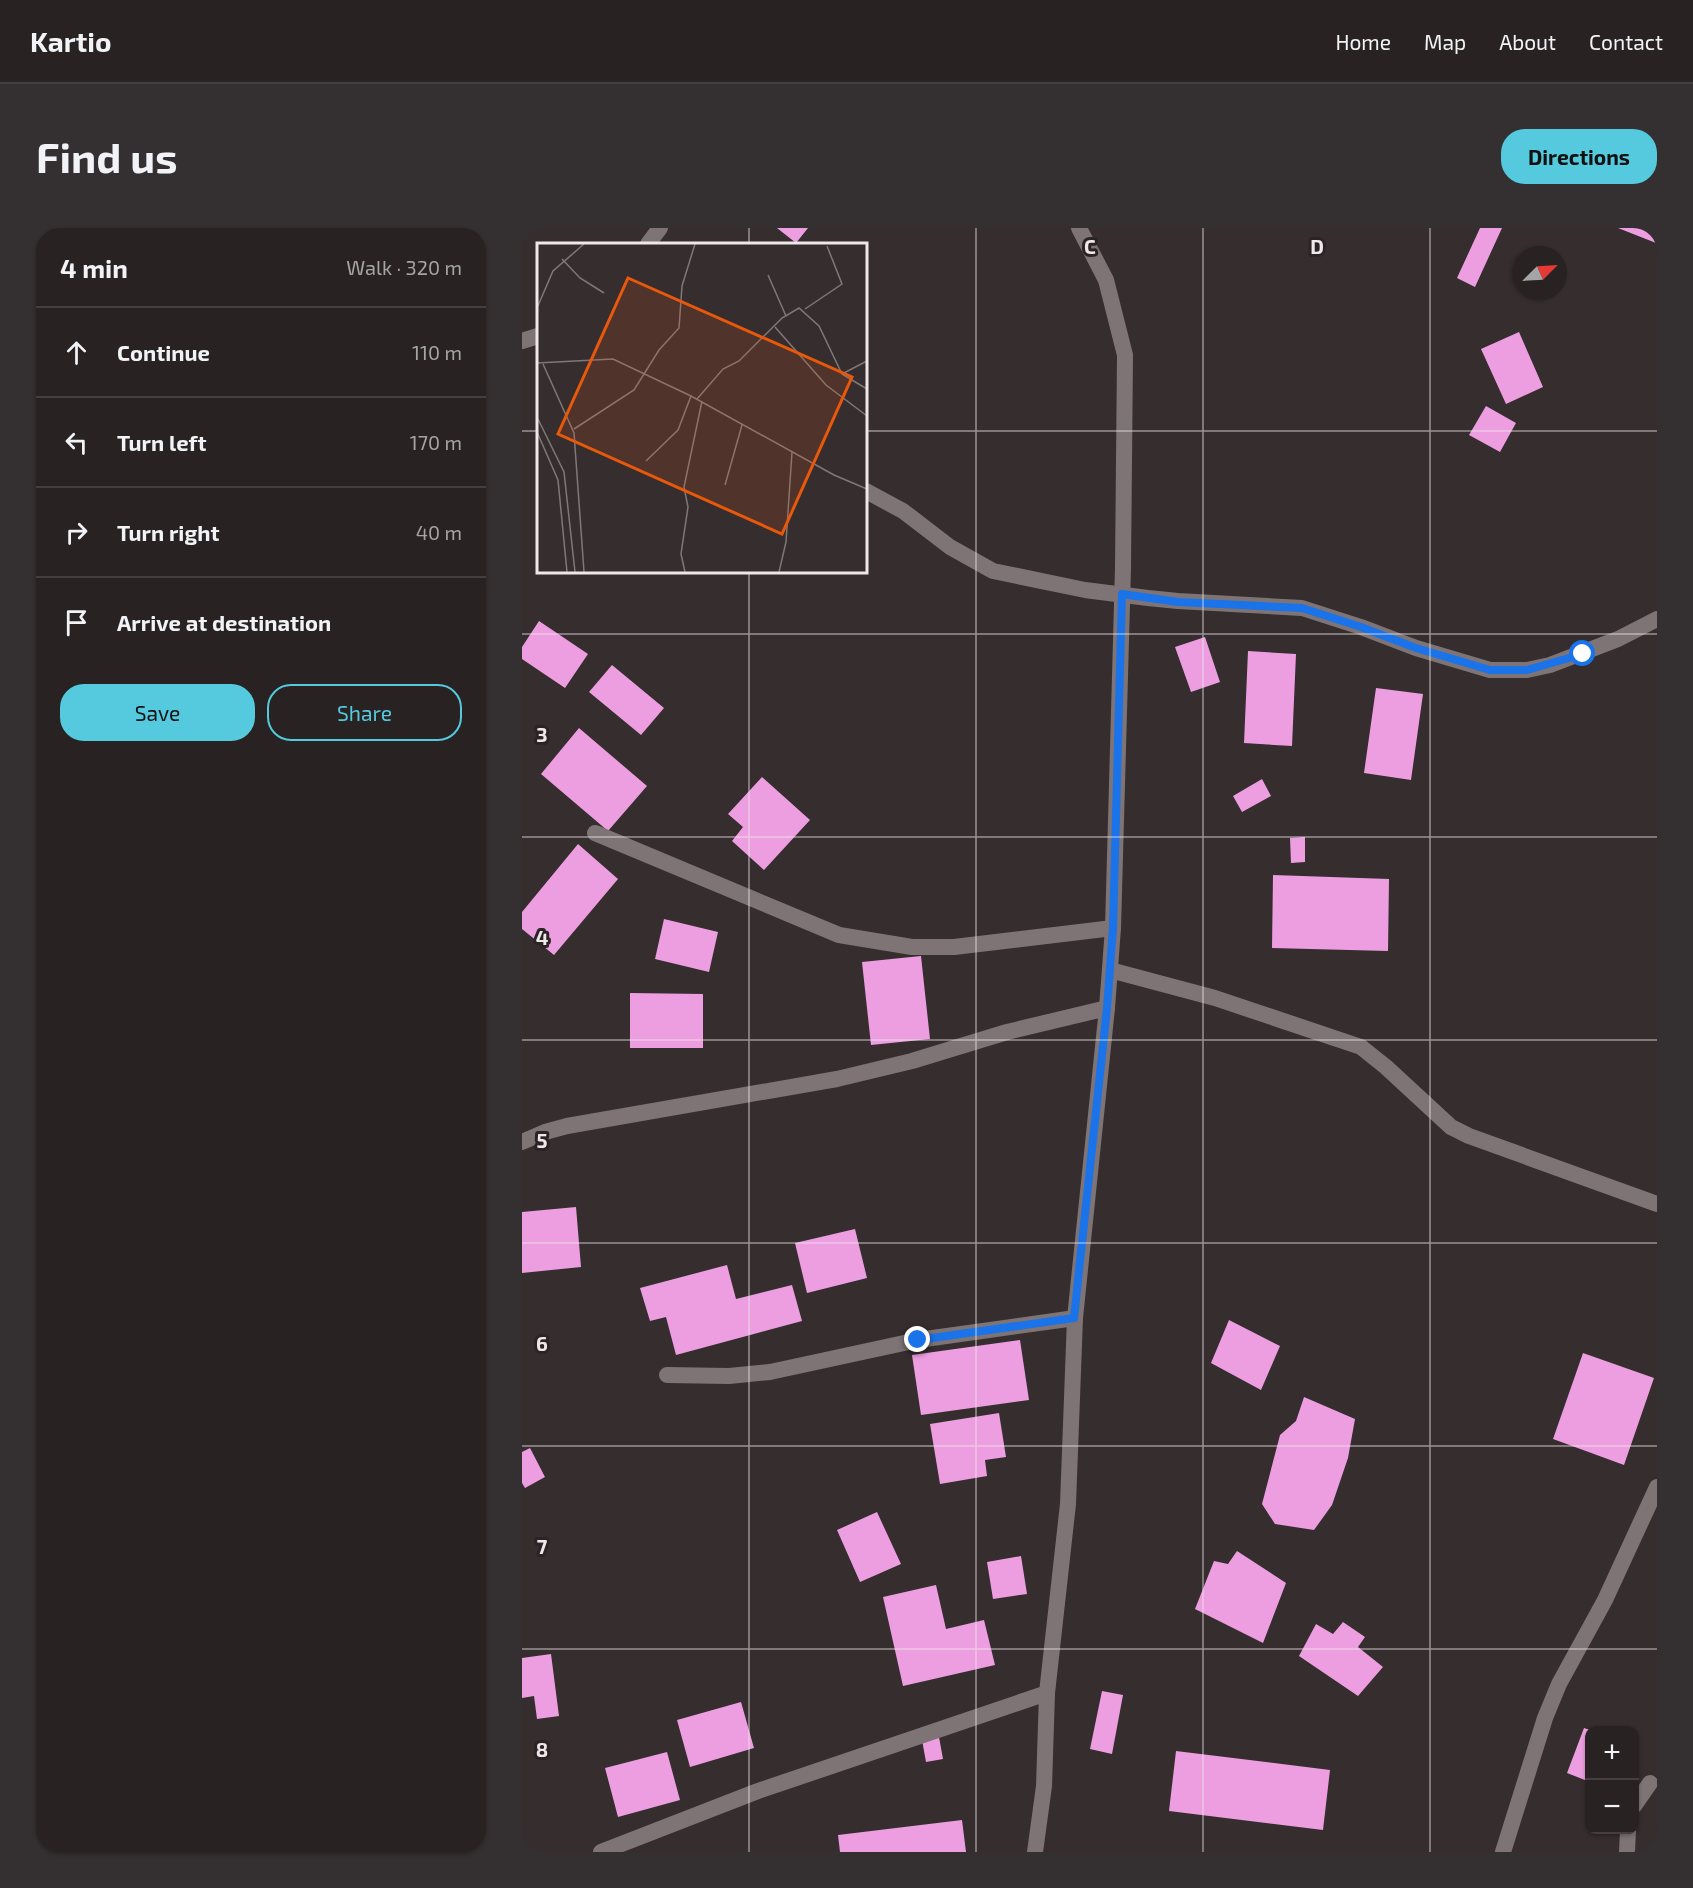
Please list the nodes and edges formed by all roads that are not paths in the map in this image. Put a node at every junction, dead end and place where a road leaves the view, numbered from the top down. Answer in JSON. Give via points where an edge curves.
{"nodes":[{"id":1,"x":660,"y":228,"type":"edge"},
{"id":2,"x":1079,"y":228,"type":"edge"},
{"id":3,"x":649,"y":243,"type":"edge"},
{"id":4,"x":537,"y":336,"type":"edge"},
{"id":5,"x":522,"y":341,"type":"edge"},
{"id":6,"x":867,"y":492,"type":"edge"},
{"id":7,"x":1122,"y":594,"type":"junction"},
{"id":8,"x":1657,"y":619,"type":"edge"},
{"id":9,"x":595,"y":833,"type":"dead end"},
{"id":10,"x":1113,"y":928,"type":"junction"},
{"id":11,"x":1110,"y":970,"type":"junction"},
{"id":12,"x":1107,"y":1008,"type":"junction"},
{"id":13,"x":522,"y":1142,"type":"edge"},
{"id":14,"x":1657,"y":1204,"type":"edge"},
{"id":15,"x":1074,"y":1318,"type":"junction"},
{"id":16,"x":667,"y":1375,"type":"dead end"},
{"id":17,"x":1657,"y":1487,"type":"edge"},
{"id":18,"x":1047,"y":1693,"type":"junction"},
{"id":19,"x":1655,"y":1783,"type":"edge"},
{"id":20,"x":1639,"y":1801,"type":"edge"},
{"id":21,"x":1628,"y":1834,"type":"edge"},
{"id":22,"x":601,"y":1852,"type":"edge"},
{"id":23,"x":1035,"y":1852,"type":"edge"},
{"id":24,"x":1503,"y":1852,"type":"edge"},
{"id":25,"x":1627,"y":1852,"type":"edge"}],
"edges":[{"from":1,"to":3,"type":"street"},
{"from":2,"to":7,"type":"street","via":[[1106,280],[1125,355]]},
{"from":4,"to":5,"type":"street"},
{"from":6,"to":7,"type":"street","via":[[903,510],[950,547],[993,571]]},
{"from":7,"to":8,"type":"street","via":[[1178,602],[1302,608],[1416,648],[1490,670],[1510,671],[1539,668],[1583,654]]},
{"from":7,"to":10,"type":"street"},
{"from":9,"to":10,"type":"street","via":[[839,935],[870,941],[954,947]]},
{"from":10,"to":11,"type":"street"},
{"from":11,"to":12,"type":"street"},
{"from":11,"to":14,"type":"street","via":[[1215,998],[1361,1047],[1451,1127]]},
{"from":12,"to":13,"type":"street","via":[[837,1079],[567,1126]]},
{"from":12,"to":15,"type":"street"},
{"from":15,"to":16,"type":"street","via":[[918,1340],[770,1372]]},
{"from":15,"to":18,"type":"street","via":[[1068,1504]]},
{"from":17,"to":24,"type":"street","via":[[1605,1600],[1559,1684]]},
{"from":18,"to":22,"type":"street","via":[[758,1791]]},
{"from":18,"to":23,"type":"street","via":[[1044,1786]]},
{"from":19,"to":20,"type":"street"},
{"from":21,"to":25,"type":"street"}]}
